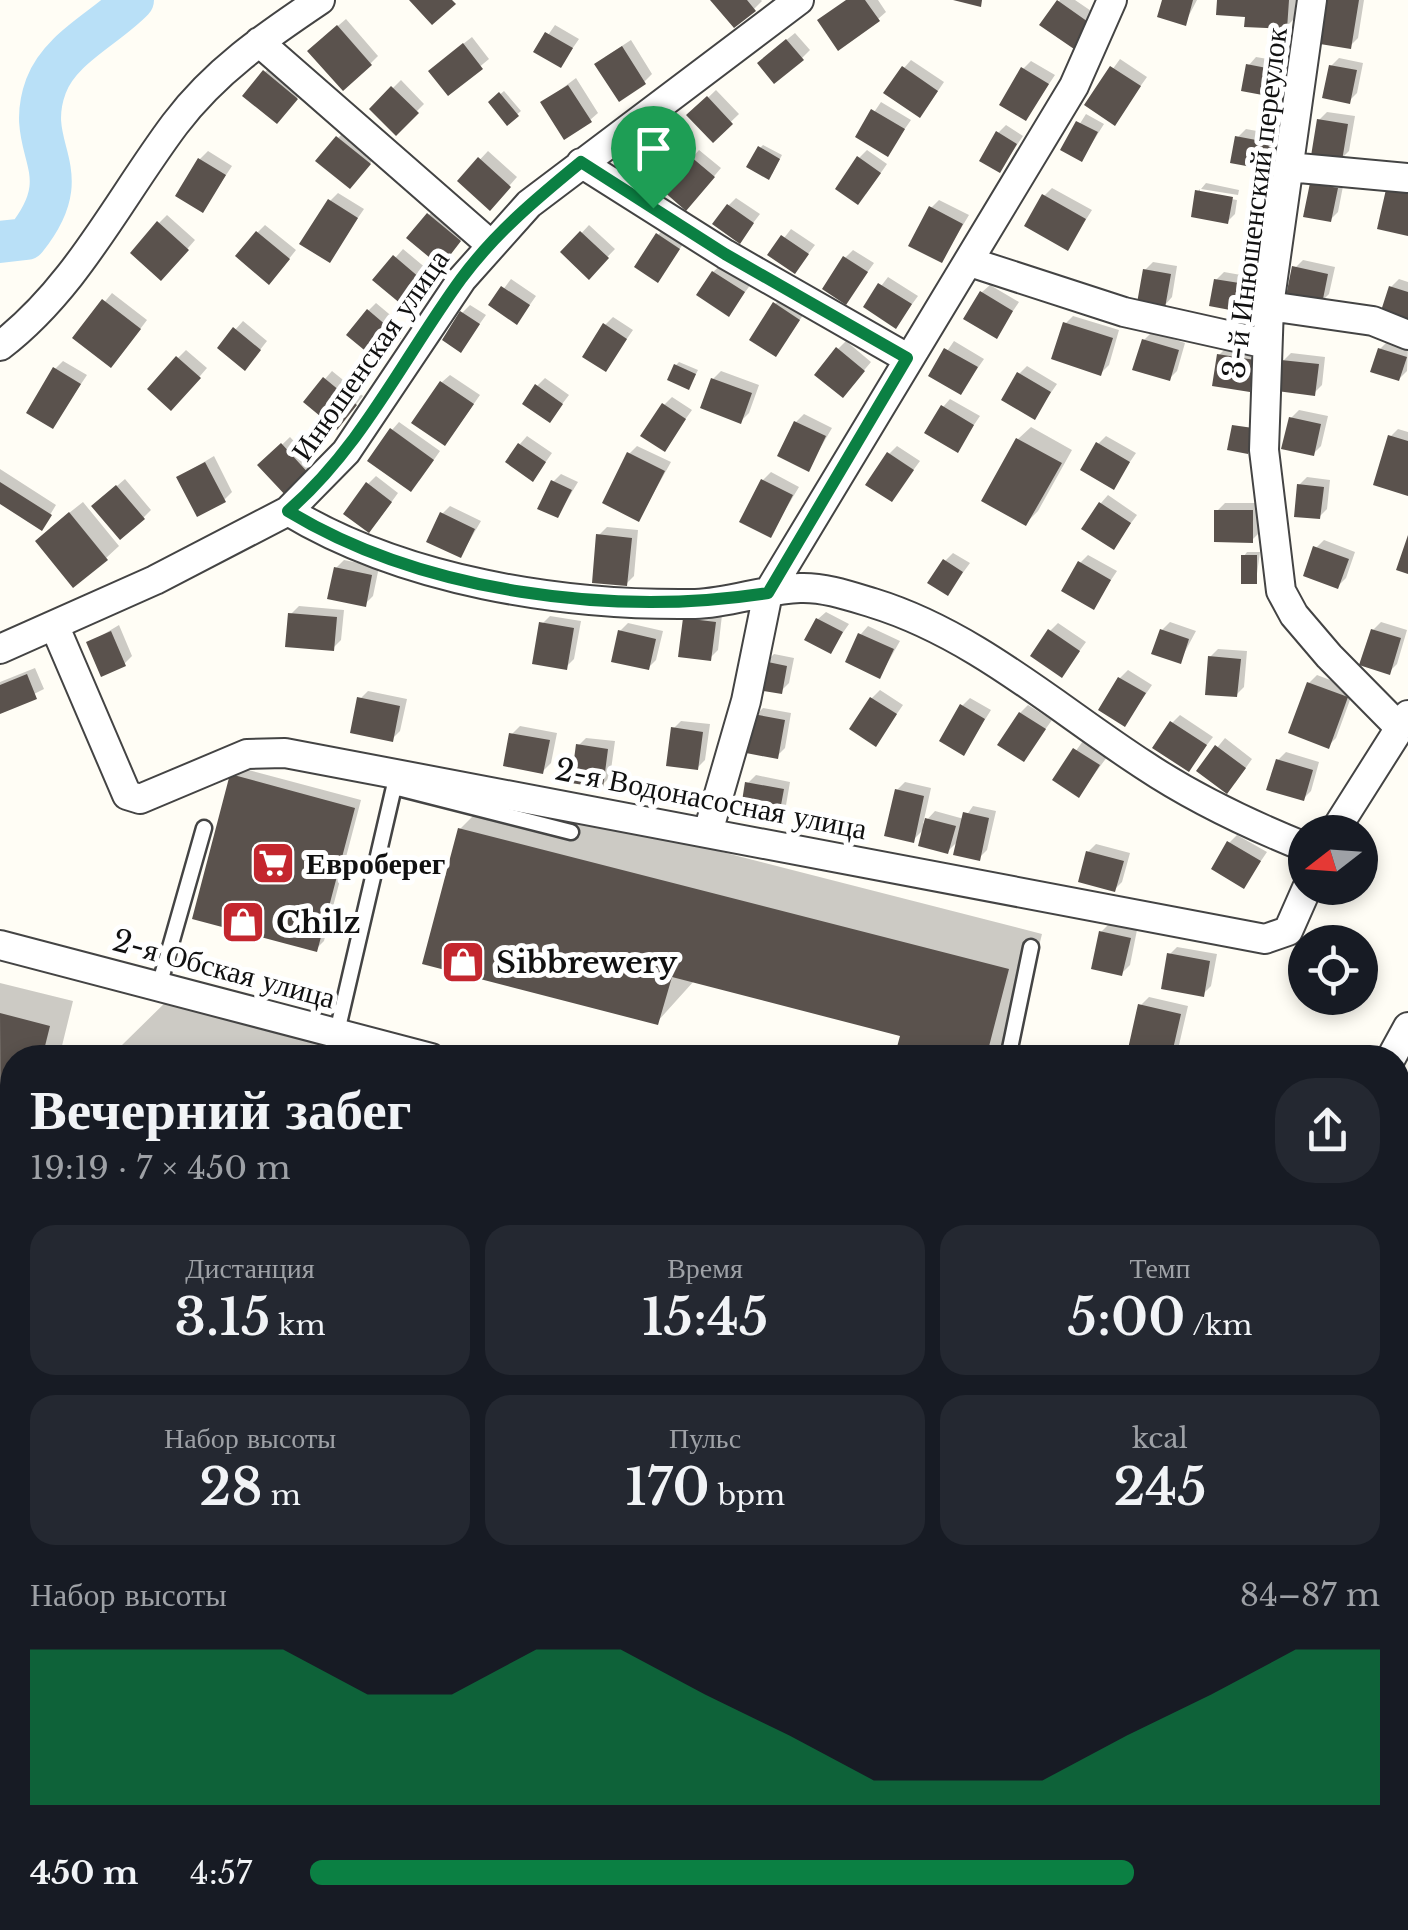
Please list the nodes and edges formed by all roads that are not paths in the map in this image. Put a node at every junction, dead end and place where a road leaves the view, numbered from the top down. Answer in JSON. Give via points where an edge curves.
{"nodes":[{"id":1,"x":320,"y":0,"type":"edge"},
{"id":2,"x":800,"y":0,"type":"edge"},
{"id":3,"x":1112,"y":0,"type":"edge"},
{"id":4,"x":1312,"y":0,"type":"edge"},
{"id":5,"x":259,"y":42,"type":"junction"},
{"id":6,"x":581,"y":162,"type":"junction"},
{"id":7,"x":1288,"y":167,"type":"junction"},
{"id":8,"x":1408,"y":178,"type":"edge"},
{"id":9,"x":490,"y":244,"type":"junction"},
{"id":10,"x":970,"y":262,"type":"junction"},
{"id":11,"x":1270,"y":306,"type":"junction"},
{"id":12,"x":1408,"y":335,"type":"edge"},
{"id":13,"x":1266,"y":344,"type":"junction"},
{"id":14,"x":0,"y":346,"type":"edge"},
{"id":15,"x":907,"y":358,"type":"junction"},
{"id":16,"x":288,"y":511,"type":"junction"},
{"id":17,"x":768,"y":593,"type":"junction"},
{"id":18,"x":55,"y":627,"type":"junction"},
{"id":19,"x":0,"y":649,"type":"edge"},
{"id":20,"x":1404,"y":721,"type":"edge"},
{"id":21,"x":1345,"y":815,"type":"edge"},
{"id":22,"x":204,"y":828,"type":"dead end"},
{"id":23,"x":571,"y":832,"type":"dead end"},
{"id":24,"x":708,"y":832,"type":"junction"},
{"id":25,"x":1288,"y":840,"type":"edge"},
{"id":26,"x":1299,"y":905,"type":"edge"},
{"id":27,"x":0,"y":945,"type":"edge"},
{"id":28,"x":1031,"y":947,"type":"dead end"},
{"id":29,"x":160,"y":986,"type":"junction"},
{"id":30,"x":337,"y":1032,"type":"junction"},
{"id":31,"x":384,"y":1045,"type":"edge"},
{"id":32,"x":1011,"y":1045,"type":"edge"}],
"edges":[{"from":1,"to":5,"type":"street"},
{"from":2,"to":6,"type":"street","name":"Инюшенская улица"},
{"from":3,"to":10,"type":"street","via":[[1074,86]]},
{"from":4,"to":7,"type":"street","name":"3-й Инюшенский переулок"},
{"from":5,"to":9,"type":"street"},
{"from":5,"to":14,"type":"street","via":[[228,63],[175,124],[111,222],[34,320]]},
{"from":6,"to":9,"type":"street","name":"Инюшенская улица"},
{"from":6,"to":15,"type":"street"},
{"from":7,"to":8,"type":"street"},
{"from":7,"to":11,"type":"street","name":"3-й Инюшенский переулок"},
{"from":9,"to":16,"type":"street","name":"Инюшенская улица","via":[[346,452]]},
{"from":10,"to":13,"type":"street","via":[[1124,312]]},
{"from":10,"to":15,"type":"street"},
{"from":11,"to":12,"type":"street","via":[[1373,322]]},
{"from":11,"to":13,"type":"street","name":"3-й Инюшенский переулок"},
{"from":13,"to":20,"type":"street","name":"3-й Инюшенский переулок","via":[[1264,450],[1281,591],[1329,656]]},
{"from":15,"to":17,"type":"street"},
{"from":16,"to":17,"type":"street","via":[[381,553],[520,592],[697,604]]},
{"from":16,"to":18,"type":"street","name":"Инюшенская улица"},
{"from":17,"to":24,"type":"street"},
{"from":17,"to":25,"type":"street","via":[[820,588],[913,616],[1147,767],[1231,817]]},
{"from":18,"to":19,"type":"street","name":"Инюшенская улица"},
{"from":18,"to":24,"type":"street","name":"2-я Водонасосная улица","via":[[127,795],[140,799],[247,754],[286,753]]},
{"from":20,"to":21,"type":"street"},
{"from":22,"to":29,"type":"lane"},
{"from":23,"to":30,"type":"lane","via":[[394,787]]},
{"from":24,"to":26,"type":"street","name":"2-я Водонасосная улица","via":[[1265,939],[1288,931]]},
{"from":27,"to":29,"type":"street","name":"2-я Обская улица"},
{"from":28,"to":32,"type":"lane"},
{"from":29,"to":30,"type":"street","name":"2-я Обская улица"},
{"from":30,"to":31,"type":"street","name":"2-я Обская улица"}]}
